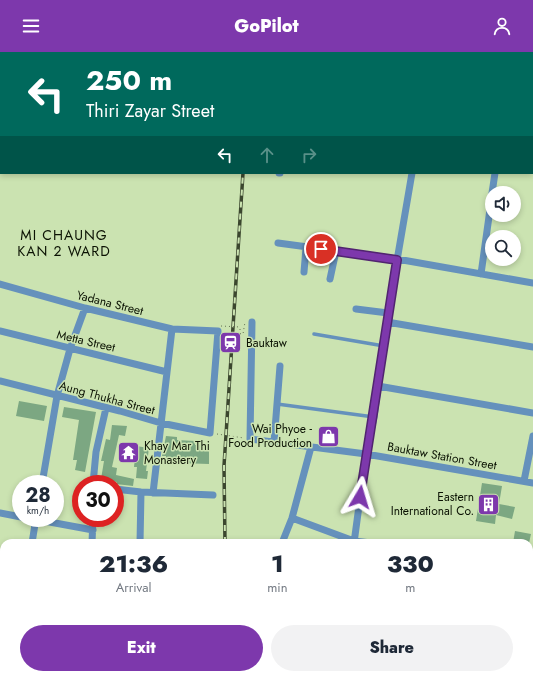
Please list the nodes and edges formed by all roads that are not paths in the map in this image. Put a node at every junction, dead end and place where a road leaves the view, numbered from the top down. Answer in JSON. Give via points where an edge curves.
{"nodes":[{"id":1,"x":412,"y":174,"type":"edge"},
{"id":2,"x":495,"y":174,"type":"edge"},
{"id":3,"x":493,"y":186,"type":"edge"},
{"id":4,"x":488,"y":222,"type":"edge"},
{"id":5,"x":278,"y":243,"type":"dead end"},
{"id":6,"x":306,"y":248,"type":"junction"},
{"id":7,"x":336,"y":251,"type":"junction"},
{"id":8,"x":397,"y":260,"type":"junction"},
{"id":9,"x":304,"y":272,"type":"dead end"},
{"id":10,"x":481,"y":274,"type":"junction"},
{"id":11,"x":330,"y":279,"type":"dead end"},
{"id":12,"x":533,"y":283,"type":"edge"},
{"id":13,"x":0,"y":284,"type":"edge"},
{"id":14,"x":84,"y":308,"type":"junction"},
{"id":15,"x":356,"y":309,"type":"dead end"},
{"id":16,"x":388,"y":313,"type":"junction"},
{"id":17,"x":252,"y":322,"type":"road end"},
{"id":18,"x":387,"y":322,"type":"junction"},
{"id":19,"x":172,"y":328,"type":"junction"},
{"id":20,"x":0,"y":331,"type":"edge"},
{"id":21,"x":314,"y":334,"type":"dead end"},
{"id":22,"x":384,"y":346,"type":"junction"},
{"id":23,"x":533,"y":347,"type":"edge"},
{"id":24,"x":70,"y":349,"type":"junction"},
{"id":25,"x":280,"y":366,"type":"dead end"},
{"id":26,"x":167,"y":372,"type":"junction"},
{"id":27,"x":0,"y":381,"type":"edge"},
{"id":28,"x":378,"y":386,"type":"junction"},
{"id":29,"x":57,"y":396,"type":"junction"},
{"id":30,"x":277,"y":404,"type":"junction"},
{"id":31,"x":106,"y":408,"type":"junction"},
{"id":32,"x":533,"y":412,"type":"edge"},
{"id":33,"x":374,"y":417,"type":"junction"},
{"id":34,"x":161,"y":424,"type":"junction"},
{"id":35,"x":210,"y":433,"type":"joint"},
{"id":36,"x":533,"y":436,"type":"edge"},
{"id":37,"x":274,"y":442,"type":"junction"},
{"id":38,"x":311,"y":447,"type":"junction"},
{"id":39,"x":366,"y":454,"type":"junction"},
{"id":40,"x":44,"y":475,"type":"edge"},
{"id":41,"x":94,"y":475,"type":"edge"},
{"id":42,"x":524,"y":481,"type":"junction"},
{"id":43,"x":533,"y":482,"type":"edge"},
{"id":44,"x":124,"y":490,"type":"edge"},
{"id":45,"x":141,"y":492,"type":"junction"},
{"id":46,"x":153,"y":493,"type":"junction"},
{"id":47,"x":213,"y":495,"type":"dead end"},
{"id":48,"x":0,"y":513,"type":"edge"},
{"id":49,"x":12,"y":515,"type":"edge"},
{"id":50,"x":292,"y":518,"type":"junction"},
{"id":51,"x":64,"y":524,"type":"edge"},
{"id":52,"x":35,"y":527,"type":"edge"},
{"id":53,"x":93,"y":530,"type":"joint"},
{"id":54,"x":33,"y":539,"type":"edge"},
{"id":55,"x":92,"y":539,"type":"edge"},
{"id":56,"x":140,"y":539,"type":"edge"},
{"id":57,"x":284,"y":539,"type":"edge"},
{"id":58,"x":346,"y":539,"type":"edge"},
{"id":59,"x":354,"y":539,"type":"edge"}],
"edges":[{"from":1,"to":8,"type":"street"},
{"from":2,"to":3,"type":"street"},
{"from":4,"to":10,"type":"street"},
{"from":5,"to":6,"type":"street"},
{"from":6,"to":7,"type":"street"},
{"from":6,"to":9,"type":"street"},
{"from":7,"to":8,"type":"street"},
{"from":7,"to":11,"type":"street"},
{"from":8,"to":10,"type":"street"},
{"from":8,"to":16,"type":"street"},
{"from":10,"to":12,"type":"street"},
{"from":13,"to":14,"type":"street","name":"Yadana Street"},
{"from":14,"to":19,"type":"street","name":"Yadana Street"},
{"from":14,"to":24,"type":"street"},
{"from":15,"to":16,"type":"street"},
{"from":16,"to":18,"type":"street"},
{"from":17,"to":37,"type":"street","name":"Bauktaw Station Street","via":[[250,439]]},
{"from":18,"to":22,"type":"street"},
{"from":18,"to":23,"type":"street"},
{"from":19,"to":26,"type":"street"},
{"from":19,"to":35,"type":"street","name":"Yadana Street","via":[[219,328]]},
{"from":20,"to":24,"type":"street","name":"Metta Street"},
{"from":21,"to":22,"type":"lane"},
{"from":22,"to":28,"type":"street"},
{"from":24,"to":26,"type":"street","name":"Metta Street"},
{"from":24,"to":29,"type":"street"},
{"from":25,"to":30,"type":"street"},
{"from":26,"to":34,"type":"street"},
{"from":27,"to":29,"type":"street","name":"Aung Thukha Street"},
{"from":28,"to":32,"type":"street"},
{"from":28,"to":33,"type":"street"},
{"from":29,"to":31,"type":"street","name":"Aung Thukha Street"},
{"from":29,"to":40,"type":"street"},
{"from":30,"to":33,"type":"lane"},
{"from":30,"to":37,"type":"street"},
{"from":31,"to":34,"type":"street","name":"Aung Thukha Street"},
{"from":31,"to":41,"type":"street"},
{"from":33,"to":39,"type":"street"},
{"from":34,"to":35,"type":"street","name":"Aung Thukha Street"},
{"from":34,"to":46,"type":"street"},
{"from":36,"to":42,"type":"street"},
{"from":37,"to":38,"type":"street","name":"Bauktaw Station Street"},
{"from":38,"to":39,"type":"street","name":"Bauktaw Station Street"},
{"from":38,"to":50,"type":"street"},
{"from":39,"to":42,"type":"street","name":"Bauktaw Station Street"},
{"from":39,"to":59,"type":"street"},
{"from":42,"to":43,"type":"street","name":"Bauktaw Station Street"},
{"from":44,"to":45,"type":"street"},
{"from":45,"to":46,"type":"street"},
{"from":45,"to":56,"type":"street"},
{"from":46,"to":47,"type":"street"},
{"from":48,"to":49,"type":"street"},
{"from":50,"to":57,"type":"street"},
{"from":50,"to":58,"type":"street"},
{"from":51,"to":53,"type":"street"},
{"from":52,"to":54,"type":"street"},
{"from":53,"to":55,"type":"street"}]}
